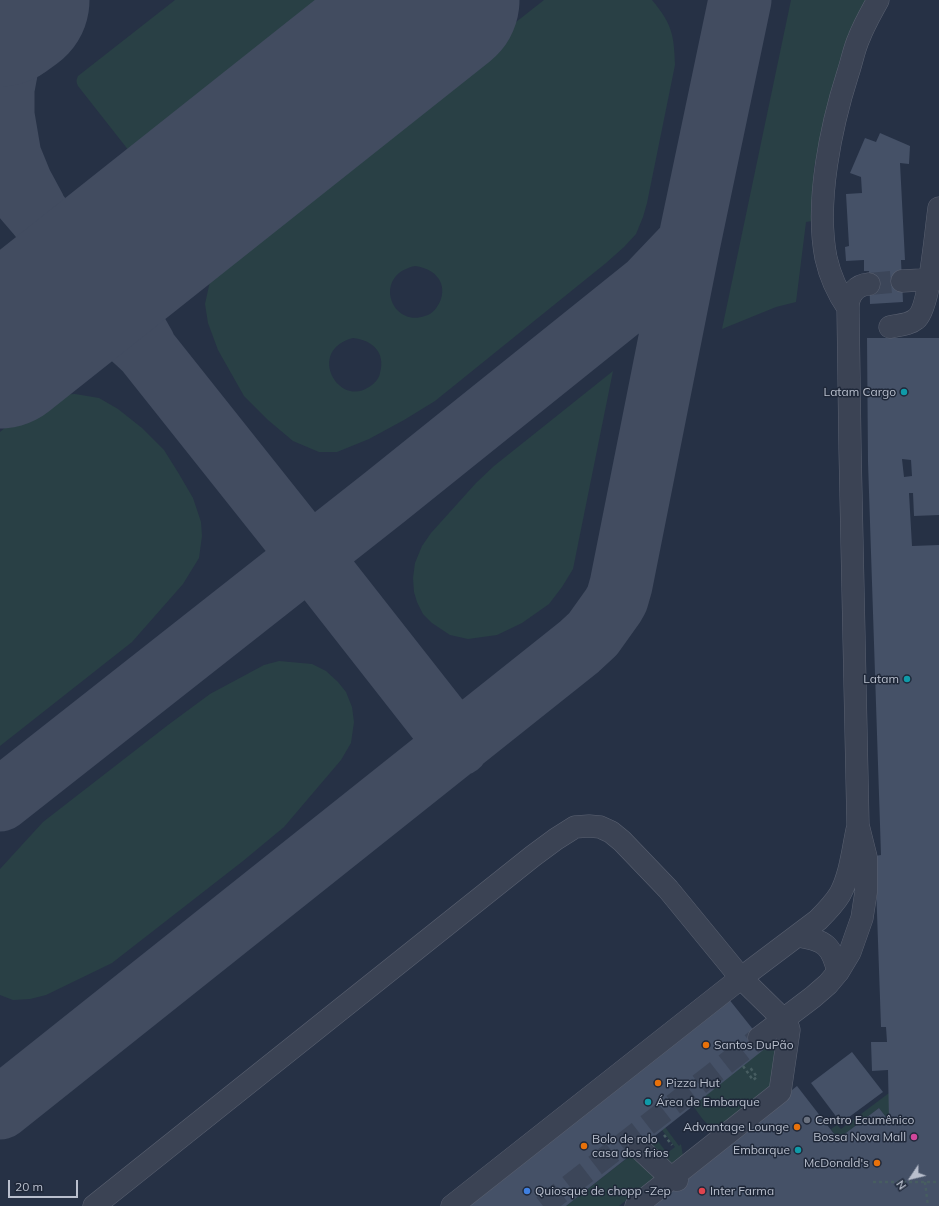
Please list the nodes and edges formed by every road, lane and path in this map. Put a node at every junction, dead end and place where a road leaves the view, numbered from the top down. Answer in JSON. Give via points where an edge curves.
{"nodes":[{"id":1,"x":878,"y":0,"type":"edge"},
{"id":2,"x":939,"y":208,"type":"edge"},
{"id":3,"x":934,"y":279,"type":"edge"},
{"id":4,"x":902,"y":281,"type":"tunnel mouth"},
{"id":5,"x":869,"y":284,"type":"tunnel mouth"},
{"id":6,"x":848,"y":308,"type":"junction"},
{"id":7,"x":890,"y":327,"type":"dead end"},
{"id":8,"x":858,"y":825,"type":"junction"},
{"id":9,"x":798,"y":936,"type":"junction"},
{"id":10,"x":838,"y":972,"type":"junction"},
{"id":11,"x":741,"y":978,"type":"junction"},
{"id":12,"x":784,"y":1019,"type":"junction"},
{"id":13,"x":759,"y":1038,"type":"tunnel mouth"},
{"id":14,"x":743,"y":1066,"type":"dead end"},
{"id":15,"x":749,"y":1066,"type":"dead end"},
{"id":16,"x":639,"y":1148,"type":"dead end"},
{"id":17,"x":674,"y":1179,"type":"junction"},
{"id":18,"x":873,"y":1182,"type":"dead end"},
{"id":19,"x":925,"y":1182,"type":"junction"},
{"id":20,"x":939,"y":1182,"type":"edge"},
{"id":21,"x":94,"y":1206,"type":"edge"},
{"id":22,"x":452,"y":1206,"type":"edge"},
{"id":23,"x":636,"y":1206,"type":"edge"},
{"id":24,"x":928,"y":1206,"type":"edge"}],
"edges":[{"from":1,"to":6,"type":"lane","via":[[859,39],[844,87],[824,186],[826,257],[835,287]]},
{"from":2,"to":3,"type":"lane"},
{"from":3,"to":4,"type":"lane"},
{"from":3,"to":7,"type":"lane","via":[[917,319]]},
{"from":5,"to":6,"type":"lane","via":[[859,286],[852,293],[848,300]]},
{"from":6,"to":8,"type":"lane"},
{"from":8,"to":9,"type":"lane","via":[[847,876],[840,893],[818,920]]},
{"from":8,"to":10,"type":"lane","via":[[866,857],[865,906],[850,952]]},
{"from":9,"to":10,"type":"lane","via":[[823,943],[833,954]]},
{"from":9,"to":11,"type":"lane"},
{"from":10,"to":12,"type":"lane","via":[[813,997]]},
{"from":11,"to":12,"type":"lane"},
{"from":11,"to":21,"type":"lane","via":[[668,889],[622,841],[600,827],[575,827],[533,856]]},
{"from":11,"to":22,"type":"lane"},
{"from":12,"to":13,"type":"lane"},
{"from":12,"to":17,"type":"lane","via":[[789,1030],[779,1096]]},
{"from":14,"to":15,"type":"path","via":[[753,1080],[757,1077]]},
{"from":16,"to":17,"type":"lane"},
{"from":17,"to":23,"type":"lane"},
{"from":18,"to":19,"type":"path"},
{"from":19,"to":20,"type":"path"},
{"from":19,"to":24,"type":"path"}]}
